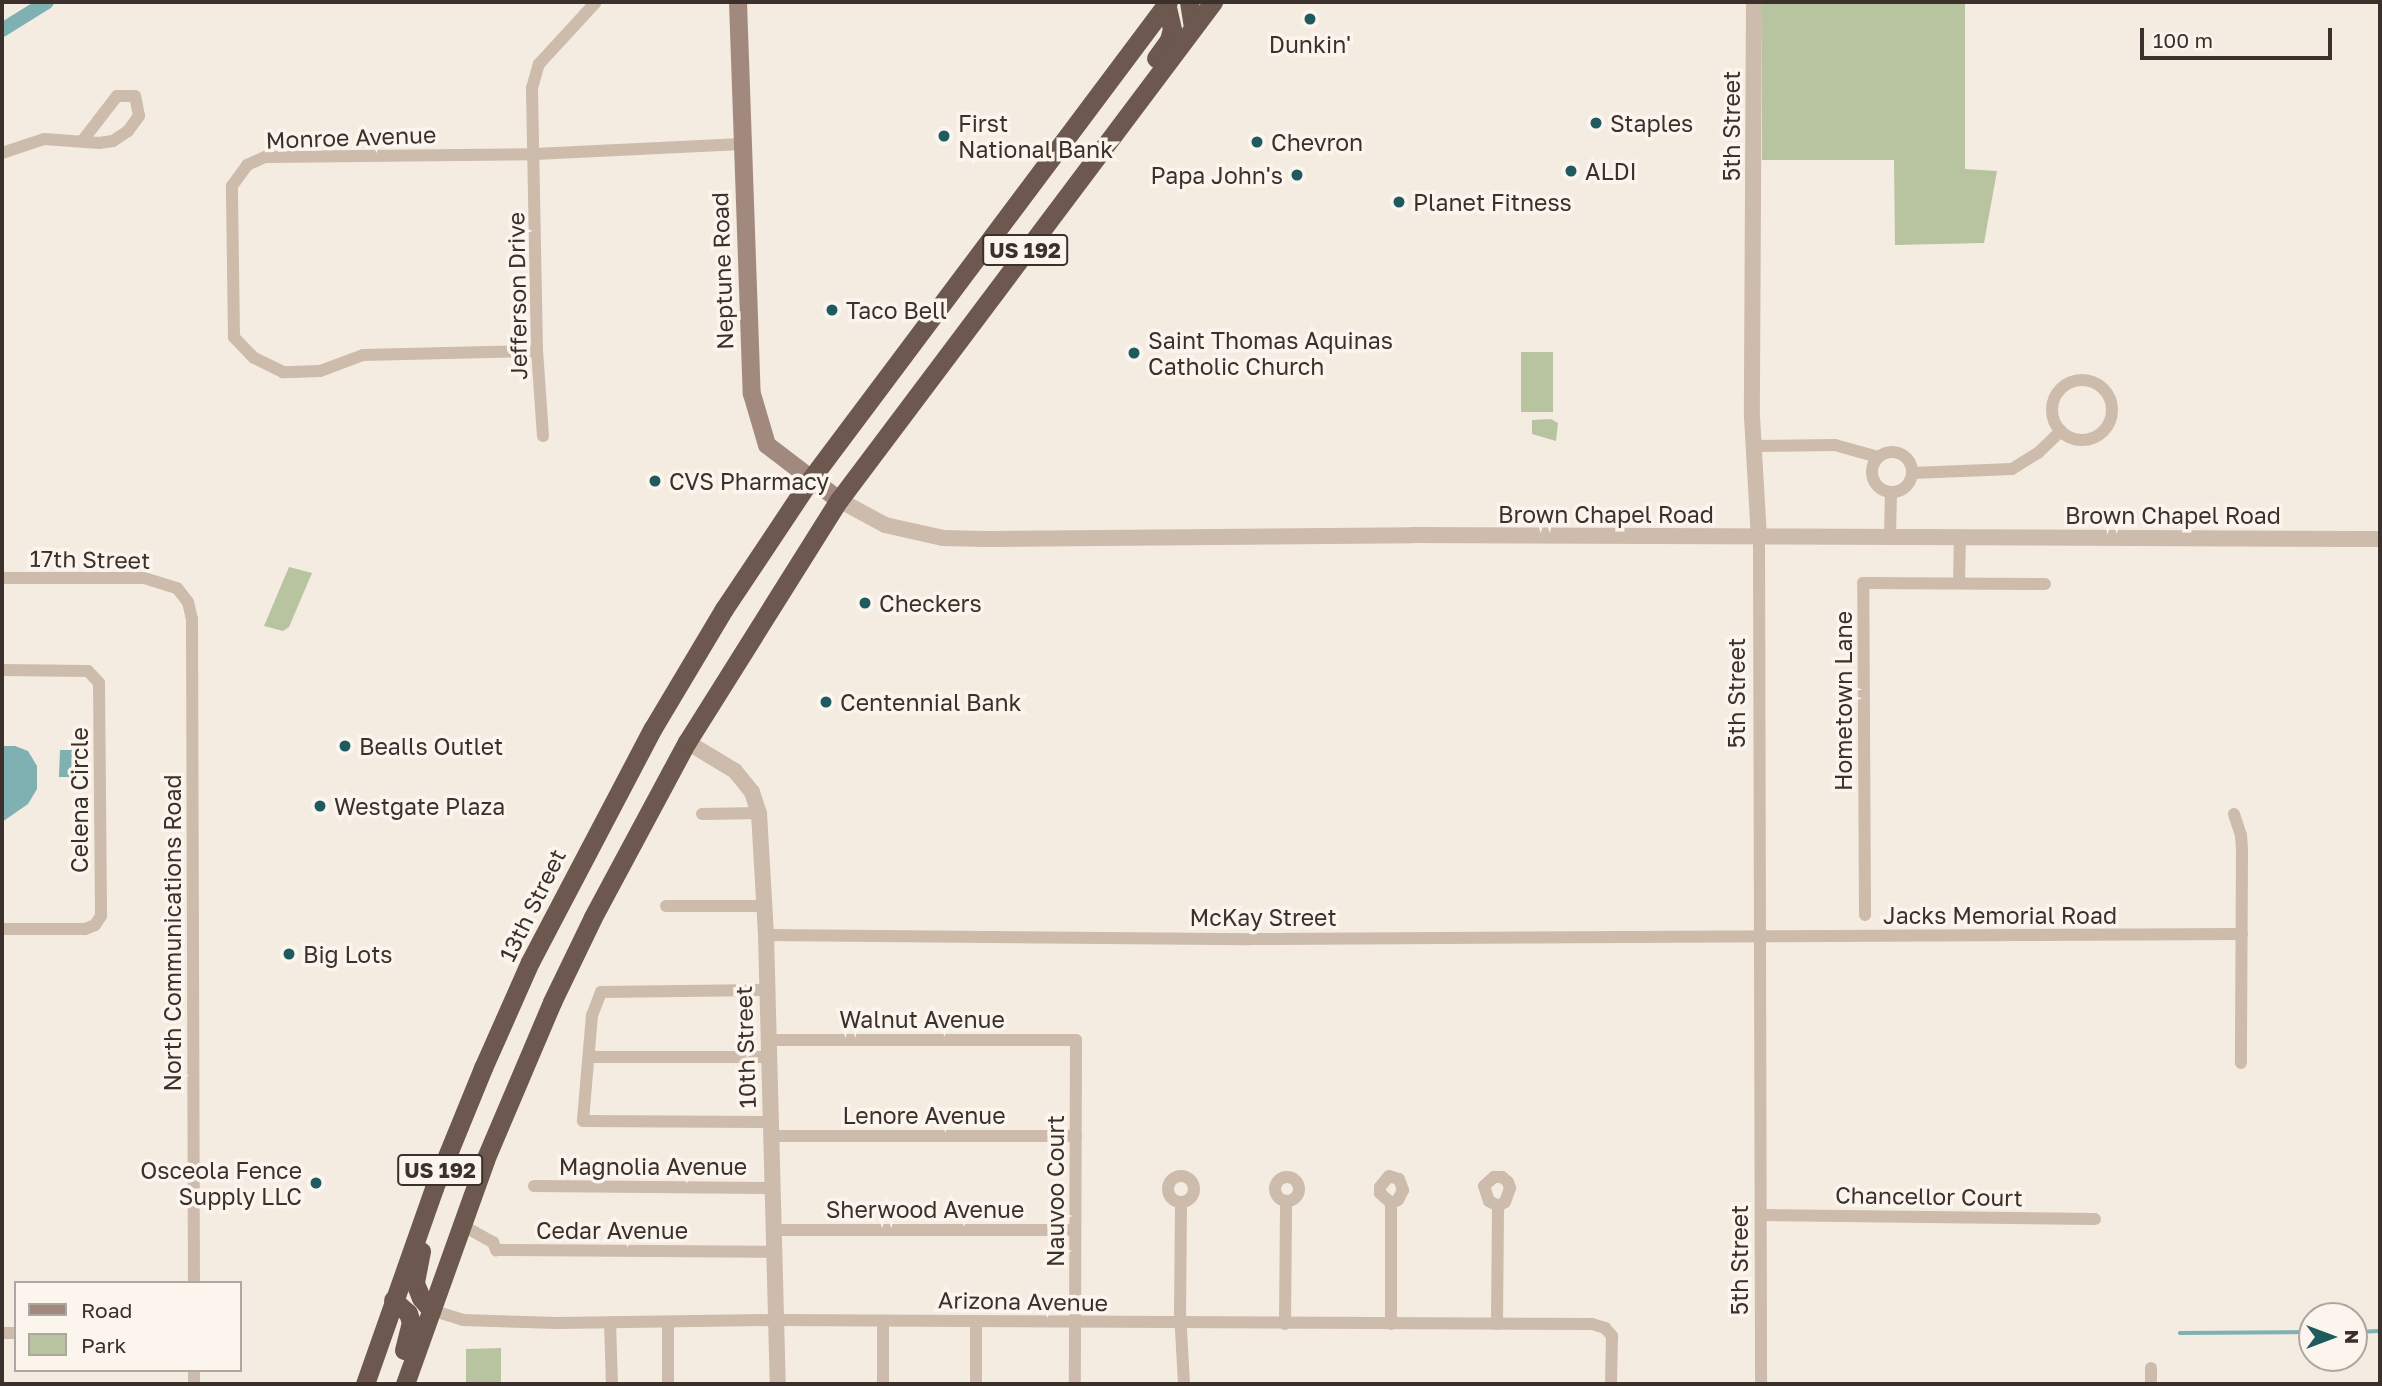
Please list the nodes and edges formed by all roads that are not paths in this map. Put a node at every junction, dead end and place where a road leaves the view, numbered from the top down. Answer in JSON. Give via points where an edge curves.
{"nodes":[{"id":1,"x":596,"y":2,"type":"edge"},
{"id":2,"x":738,"y":2,"type":"edge"},
{"id":3,"x":1189,"y":2,"type":"edge"},
{"id":4,"x":1213,"y":2,"type":"edge"},
{"id":5,"x":1754,"y":2,"type":"edge"},
{"id":6,"x":1167,"y":3,"type":"edge"},
{"id":7,"x":1194,"y":28,"type":"junction"},
{"id":8,"x":1118,"y":128,"type":"junction"},
{"id":9,"x":83,"y":140,"type":"junction"},
{"id":10,"x":742,"y":144,"type":"junction"},
{"id":11,"x":2,"y":153,"type":"edge"},
{"id":12,"x":535,"y":154,"type":"junction"},
{"id":13,"x":537,"y":351,"type":"junction"},
{"id":14,"x":2061,"y":431,"type":"junction"},
{"id":15,"x":543,"y":436,"type":"dead end"},
{"id":16,"x":1754,"y":446,"type":"junction"},
{"id":17,"x":1878,"y":457,"type":"junction"},
{"id":18,"x":1912,"y":473,"type":"junction"},
{"id":19,"x":810,"y":480,"type":"junction"},
{"id":20,"x":1891,"y":492,"type":"junction"},
{"id":21,"x":839,"y":499,"type":"junction"},
{"id":22,"x":1960,"y":536,"type":"junction"},
{"id":23,"x":1759,"y":537,"type":"junction"},
{"id":24,"x":1890,"y":537,"type":"junction"},
{"id":25,"x":2380,"y":539,"type":"edge"},
{"id":26,"x":2,"y":578,"type":"edge"},
{"id":27,"x":1959,"y":583,"type":"junction"},
{"id":28,"x":2045,"y":584,"type":"dead end"},
{"id":29,"x":177,"y":588,"type":"joint"},
{"id":30,"x":2,"y":670,"type":"edge"},
{"id":31,"x":687,"y":742,"type":"junction"},
{"id":32,"x":759,"y":813,"type":"junction"},
{"id":33,"x":702,"y":814,"type":"dead end"},
{"id":34,"x":2234,"y":814,"type":"dead end"},
{"id":35,"x":666,"y":906,"type":"dead end"},
{"id":36,"x":764,"y":906,"type":"junction"},
{"id":37,"x":1865,"y":915,"type":"dead end"},
{"id":38,"x":2,"y":929,"type":"edge"},
{"id":39,"x":2242,"y":934,"type":"junction"},
{"id":40,"x":766,"y":935,"type":"junction"},
{"id":41,"x":1759,"y":937,"type":"junction"},
{"id":42,"x":766,"y":990,"type":"junction"},
{"id":43,"x":1076,"y":1040,"type":"joint"},
{"id":44,"x":768,"y":1049,"type":"junction"},
{"id":45,"x":591,"y":1057,"type":"junction"},
{"id":46,"x":2241,"y":1063,"type":"dead end"},
{"id":47,"x":770,"y":1129,"type":"junction"},
{"id":48,"x":1076,"y":1136,"type":"junction"},
{"id":49,"x":534,"y":1186,"type":"dead end"},
{"id":50,"x":772,"y":1188,"type":"junction"},
{"id":51,"x":1181,"y":1202,"type":"dead end"},
{"id":52,"x":1286,"y":1202,"type":"dead end"},
{"id":53,"x":1391,"y":1203,"type":"dead end"},
{"id":54,"x":1498,"y":1206,"type":"dead end"},
{"id":55,"x":425,"y":1210,"type":"junction"},
{"id":56,"x":1762,"y":1215,"type":"junction"},
{"id":57,"x":2095,"y":1219,"type":"dead end"},
{"id":58,"x":460,"y":1224,"type":"junction"},
{"id":59,"x":774,"y":1230,"type":"junction"},
{"id":60,"x":1075,"y":1230,"type":"junction"},
{"id":61,"x":774,"y":1252,"type":"junction"},
{"id":62,"x":194,"y":1281,"type":"edge"},
{"id":63,"x":393,"y":1300,"type":"junction"},
{"id":64,"x":431,"y":1311,"type":"junction"},
{"id":65,"x":776,"y":1320,"type":"junction"},
{"id":66,"x":883,"y":1321,"type":"junction"},
{"id":67,"x":610,"y":1322,"type":"junction"},
{"id":68,"x":668,"y":1322,"type":"junction"},
{"id":69,"x":976,"y":1322,"type":"junction"},
{"id":70,"x":1076,"y":1323,"type":"junction"},
{"id":71,"x":1182,"y":1324,"type":"junction"},
{"id":72,"x":1286,"y":1324,"type":"junction"},
{"id":73,"x":1391,"y":1324,"type":"junction"},
{"id":74,"x":1497,"y":1324,"type":"junction"},
{"id":75,"x":2151,"y":1368,"type":"dead end"},
{"id":76,"x":365,"y":1384,"type":"edge"},
{"id":77,"x":393,"y":1384,"type":"edge"},
{"id":78,"x":405,"y":1384,"type":"edge"},
{"id":79,"x":612,"y":1384,"type":"edge"},
{"id":80,"x":668,"y":1384,"type":"edge"},
{"id":81,"x":778,"y":1384,"type":"edge"},
{"id":82,"x":883,"y":1384,"type":"edge"},
{"id":83,"x":976,"y":1384,"type":"edge"},
{"id":84,"x":1075,"y":1384,"type":"edge"},
{"id":85,"x":1184,"y":1384,"type":"edge"},
{"id":86,"x":1611,"y":1384,"type":"edge"},
{"id":87,"x":1761,"y":1384,"type":"edge"},
{"id":88,"x":2151,"y":1384,"type":"edge"}],
"edges":[{"from":1,"to":12,"type":"street","name":"Jefferson Drive","via":[[540,64],[532,88]]},
{"from":2,"to":10,"type":"main road","name":"Neptune Road"},
{"from":3,"to":7,"type":"highway"},
{"from":4,"to":7,"type":"highway","number":"US 192"},
{"from":5,"to":16,"type":"street","name":"5th Street"},
{"from":6,"to":8,"type":"highway","via":[[1169,40],[1123,104]]},
{"from":6,"to":19,"type":"highway","number":"US 192"},
{"from":7,"to":8,"type":"highway","number":"US 192"},
{"from":8,"to":21,"type":"highway","number":"US 192"},
{"from":9,"to":9,"type":"street","via":[[113,141],[128,131],[139,116],[135,96],[117,96]]},
{"from":9,"to":11,"type":"street","via":[[44,139]]},
{"from":10,"to":12,"type":"street","name":"Monroe Avenue"},
{"from":10,"to":19,"type":"main road","name":"Neptune Road","via":[[752,394],[767,445]]},
{"from":12,"to":13,"type":"street","name":"Jefferson Drive"},
{"from":12,"to":13,"type":"street","name":"Monroe Avenue","via":[[265,157],[247,165],[232,186],[234,337],[254,358],[283,372],[308,372],[363,355]]},
{"from":13,"to":15,"type":"street","name":"Jefferson Drive"},
{"from":14,"to":14,"type":"street","via":[[2077,439],[2103,432],[2112,415],[2104,389],[2085,380],[2066,385],[2054,402],[2055,422]]},
{"from":14,"to":18,"type":"street","via":[[2039,453],[2012,469]]},
{"from":16,"to":17,"type":"street","via":[[1835,446]]},
{"from":16,"to":23,"type":"street","name":"5th Street"},
{"from":17,"to":18,"type":"street","via":[[1902,454]]},
{"from":17,"to":20,"type":"street","via":[[1872,477],[1881,489]]},
{"from":18,"to":20,"type":"street","via":[[1906,487]]},
{"from":19,"to":21,"type":"main road","name":"Neptune Road"},
{"from":19,"to":55,"type":"highway","name":"13th Street","number":"US 192","via":[[681,680],[590,845],[524,974]]},
{"from":20,"to":24,"type":"street"},
{"from":21,"to":23,"type":"street","name":"Brown Chapel Road","via":[[885,525],[943,538]]},
{"from":21,"to":31,"type":"highway","number":"US 192"},
{"from":22,"to":24,"type":"street","name":"Brown Chapel Road"},
{"from":22,"to":25,"type":"street","name":"Brown Chapel Road"},
{"from":22,"to":27,"type":"street"},
{"from":23,"to":24,"type":"street","name":"Brown Chapel Road"},
{"from":23,"to":41,"type":"street","name":"5th Street"},
{"from":26,"to":29,"type":"street","name":"17th Street","via":[[144,578]]},
{"from":27,"to":28,"type":"street","name":"Hometown Lane"},
{"from":27,"to":37,"type":"street","name":"Hometown Lane","via":[[1863,583]]},
{"from":29,"to":62,"type":"street","name":"North Communications Road","via":[[188,602],[192,619]]},
{"from":30,"to":38,"type":"street","name":"Celena Circle","via":[[88,671],[99,683],[101,916],[85,929]]},
{"from":31,"to":32,"type":"street","name":"10th Street","via":[[734,771],[752,792]]},
{"from":31,"to":58,"type":"highway","number":"US 192","via":[[563,978]]},
{"from":32,"to":33,"type":"street"},
{"from":32,"to":36,"type":"street","name":"10th Street"},
{"from":34,"to":39,"type":"street","via":[[2241,835]]},
{"from":35,"to":36,"type":"street"},
{"from":36,"to":40,"type":"street","name":"10th Street"},
{"from":39,"to":41,"type":"street","name":"Jacks Memorial Road"},
{"from":39,"to":46,"type":"street"},
{"from":40,"to":41,"type":"street","name":"McKay Street"},
{"from":40,"to":42,"type":"street","name":"10th Street"},
{"from":41,"to":56,"type":"street","name":"5th Street"},
{"from":42,"to":44,"type":"street","name":"10th Street"},
{"from":42,"to":45,"type":"street","via":[[601,992],[592,1015]]},
{"from":43,"to":44,"type":"street","name":"Walnut Avenue"},
{"from":43,"to":48,"type":"street","name":"Nauvoo Court"},
{"from":44,"to":45,"type":"street","name":"Walnut Avenue"},
{"from":44,"to":47,"type":"street","name":"10th Street"},
{"from":45,"to":47,"type":"street","name":"Lenore Avenue","via":[[583,1121]]},
{"from":47,"to":48,"type":"street","name":"Lenore Avenue"},
{"from":47,"to":50,"type":"street","name":"10th Street"},
{"from":48,"to":60,"type":"street","name":"Nauvoo Court"},
{"from":49,"to":50,"type":"street","name":"Magnolia Avenue"},
{"from":50,"to":59,"type":"street","name":"10th Street"},
{"from":51,"to":71,"type":"street"},
{"from":52,"to":72,"type":"street"},
{"from":53,"to":73,"type":"street"},
{"from":54,"to":74,"type":"street"},
{"from":55,"to":63,"type":"highway","name":"13th Street","number":"US 192"},
{"from":55,"to":64,"type":"highway","via":[[427,1237],[417,1260],[415,1283]]},
{"from":56,"to":57,"type":"street","name":"Chancellor Court"},
{"from":56,"to":87,"type":"street","name":"5th Street"},
{"from":58,"to":61,"type":"street","name":"Cedar Avenue","via":[[492,1241],[496,1250]]},
{"from":58,"to":64,"type":"highway","number":"US 192"},
{"from":59,"to":60,"type":"street","name":"Sherwood Avenue"},
{"from":59,"to":61,"type":"street","name":"10th Street"},
{"from":60,"to":70,"type":"street","name":"Nauvoo Court"},
{"from":61,"to":65,"type":"street","name":"10th Street"},
{"from":63,"to":76,"type":"highway","name":"13th Street","number":"US 192"},
{"from":63,"to":77,"type":"highway","via":[[408,1312],[411,1322]]},
{"from":64,"to":67,"type":"street","name":"Arizona Avenue","via":[[463,1320]]},
{"from":64,"to":78,"type":"highway","number":"US 192"},
{"from":65,"to":66,"type":"street","name":"Arizona Avenue"},
{"from":65,"to":68,"type":"street","name":"Arizona Avenue"},
{"from":65,"to":81,"type":"street","name":"10th Street"},
{"from":66,"to":69,"type":"street","name":"Arizona Avenue"},
{"from":66,"to":82,"type":"street"},
{"from":67,"to":68,"type":"street","name":"Arizona Avenue"},
{"from":67,"to":79,"type":"street"},
{"from":68,"to":80,"type":"street"},
{"from":69,"to":70,"type":"street","name":"Arizona Avenue"},
{"from":69,"to":83,"type":"street"},
{"from":70,"to":71,"type":"street","name":"Arizona Avenue"},
{"from":70,"to":84,"type":"street","name":"Nauvoo Court"},
{"from":71,"to":72,"type":"street","name":"Arizona Avenue"},
{"from":71,"to":85,"type":"street"},
{"from":72,"to":73,"type":"street","name":"Arizona Avenue"},
{"from":73,"to":74,"type":"street","name":"Arizona Avenue"},
{"from":74,"to":86,"type":"street","name":"Arizona Avenue","via":[[1592,1324],[1605,1328],[1612,1336]]},
{"from":75,"to":88,"type":"street"}]}
